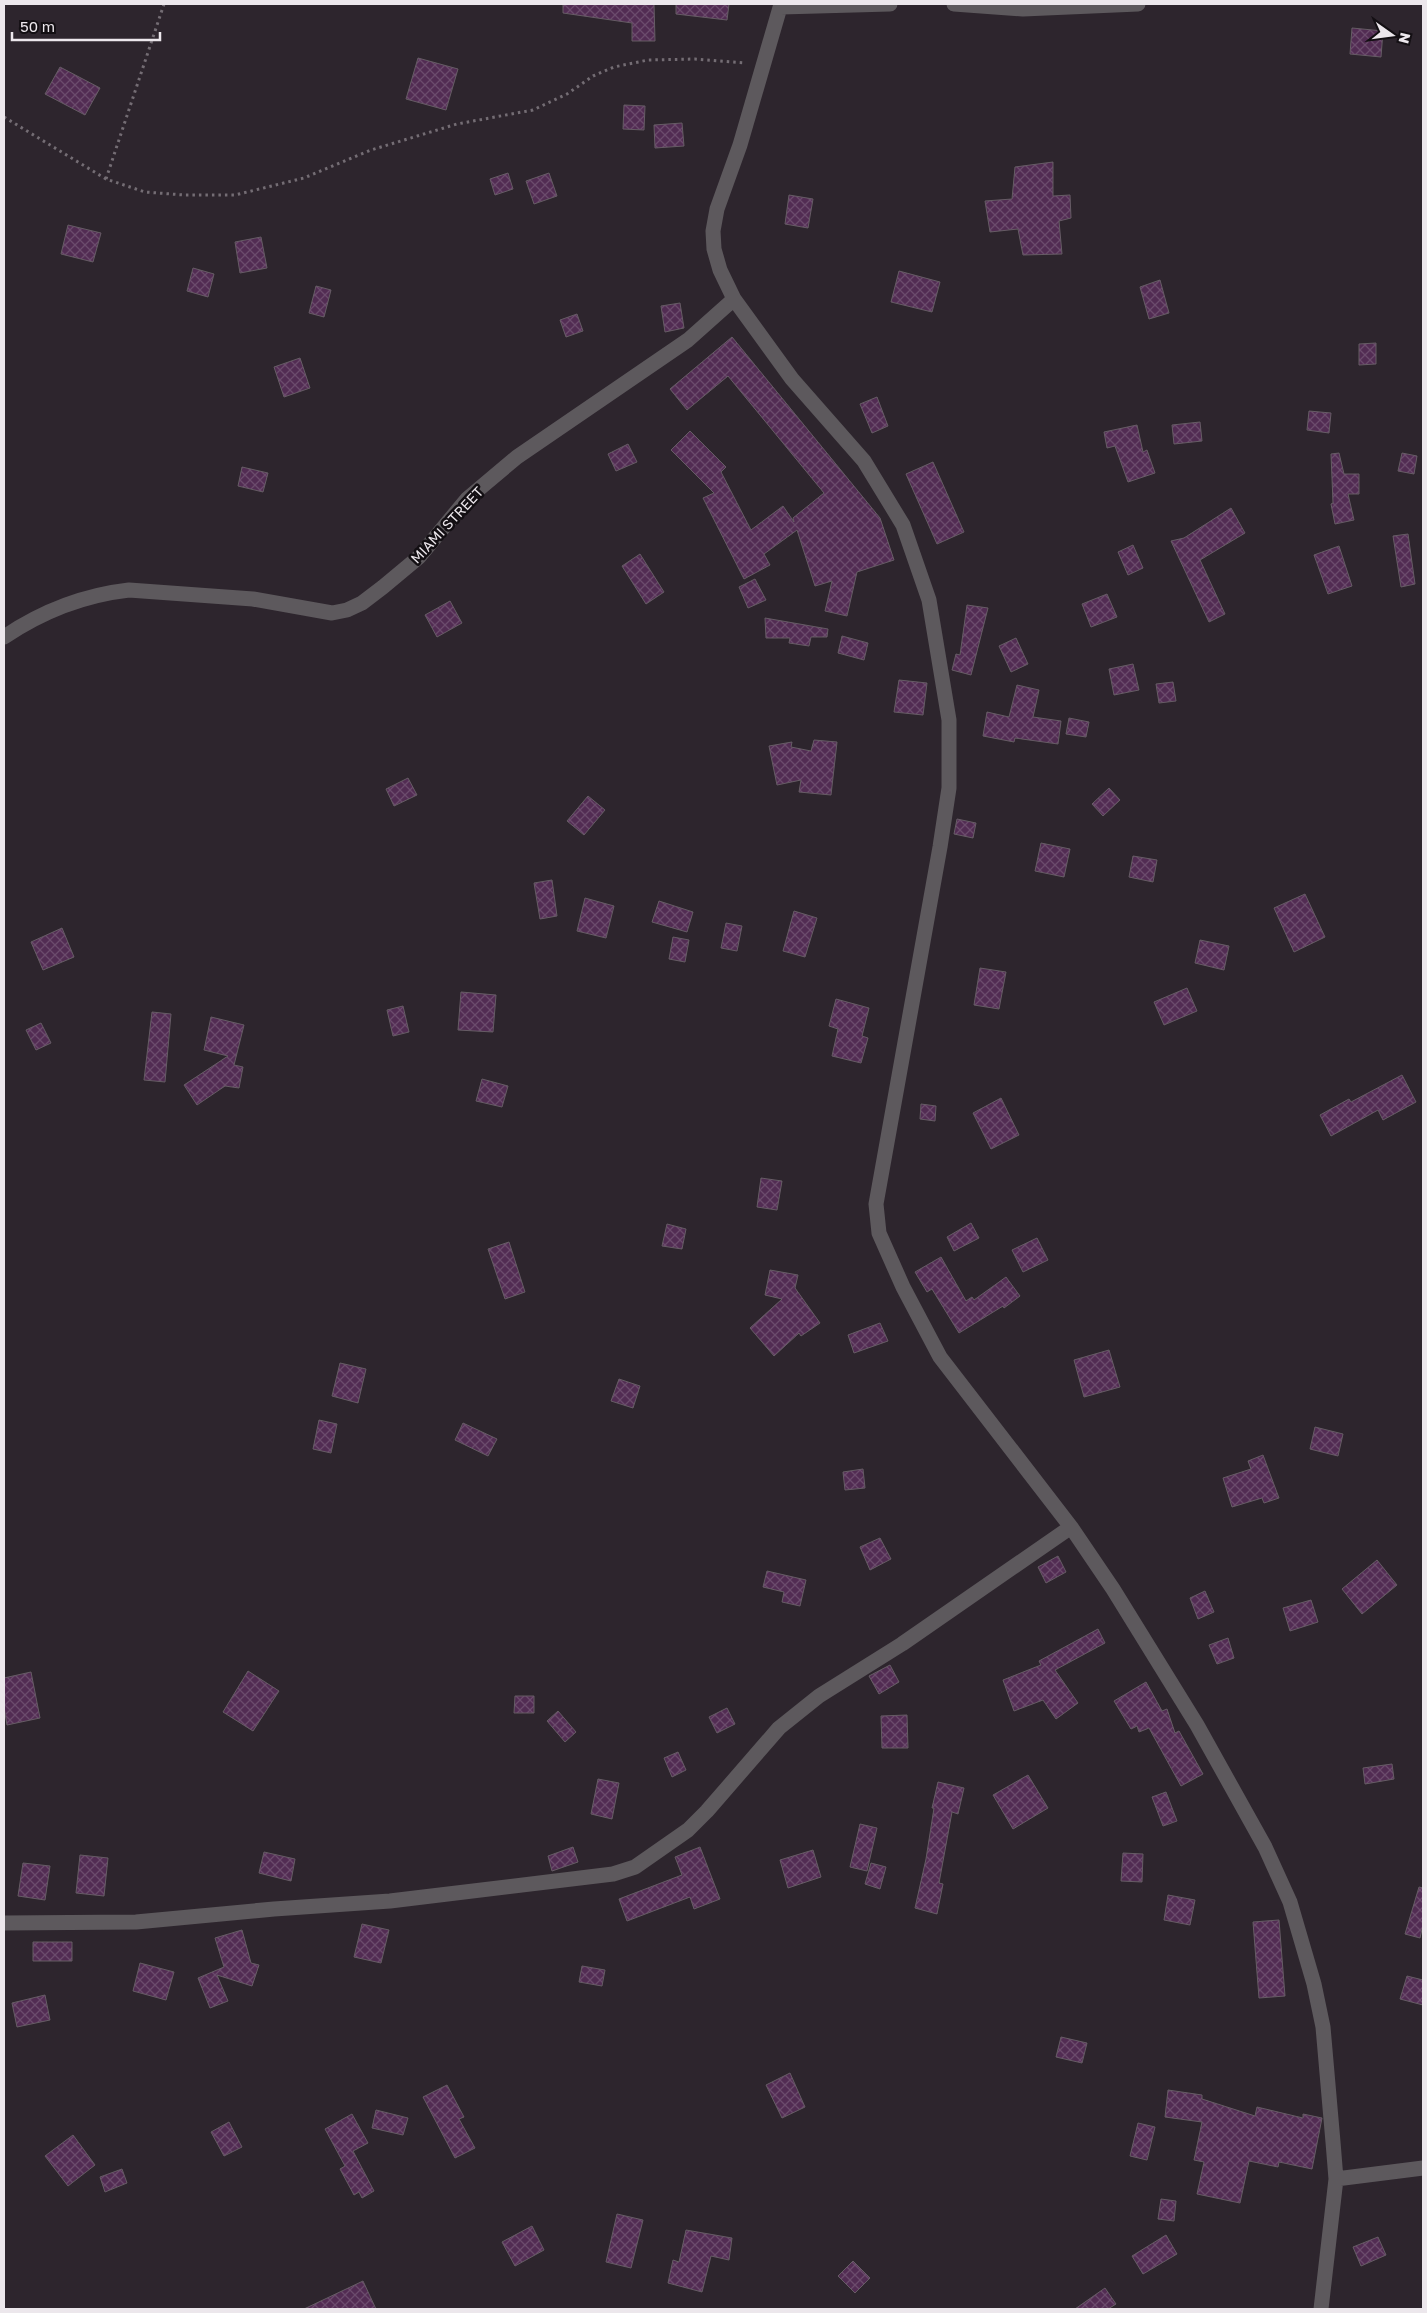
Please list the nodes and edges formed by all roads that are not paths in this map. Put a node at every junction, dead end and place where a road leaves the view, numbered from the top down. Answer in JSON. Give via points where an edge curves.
{"nodes":[{"id":1,"x":890,"y":4,"type":"edge"},
{"id":2,"x":954,"y":4,"type":"edge"},
{"id":3,"x":1138,"y":4,"type":"edge"},
{"id":4,"x":781,"y":6,"type":"edge"},
{"id":5,"x":734,"y":299,"type":"junction"},
{"id":6,"x":4,"y":637,"type":"edge"},
{"id":7,"x":1071,"y":1528,"type":"junction"},
{"id":8,"x":4,"y":1923,"type":"edge"},
{"id":9,"x":1423,"y":2168,"type":"edge"},
{"id":10,"x":1336,"y":2179,"type":"junction"},
{"id":11,"x":1321,"y":2309,"type":"edge"}],
"edges":[{"from":1,"to":4,"type":"street"},
{"from":2,"to":3,"type":"street","via":[[1023,9]]},
{"from":4,"to":5,"type":"street","via":[[740,145],[717,209],[713,231],[720,270]]},
{"from":5,"to":6,"type":"street","name":"MIAMI STREET","via":[[688,340],[505,467],[467,499],[419,557],[384,587],[347,610],[332,613],[253,599],[129,590],[111,592],[32,618]]},
{"from":5,"to":7,"type":"street","via":[[792,379],[864,461],[903,525],[929,600],[949,720],[949,788],[876,1218],[902,1287],[940,1357]]},
{"from":7,"to":8,"type":"street","via":[[902,1644],[812,1701],[778,1728],[688,1830],[636,1867],[614,1874],[390,1901],[136,1922]]},
{"from":7,"to":10,"type":"street","via":[[1113,1589],[1197,1725],[1264,1846],[1290,1902],[1323,2027]]},
{"from":9,"to":10,"type":"street"},
{"from":10,"to":11,"type":"street"}]}
